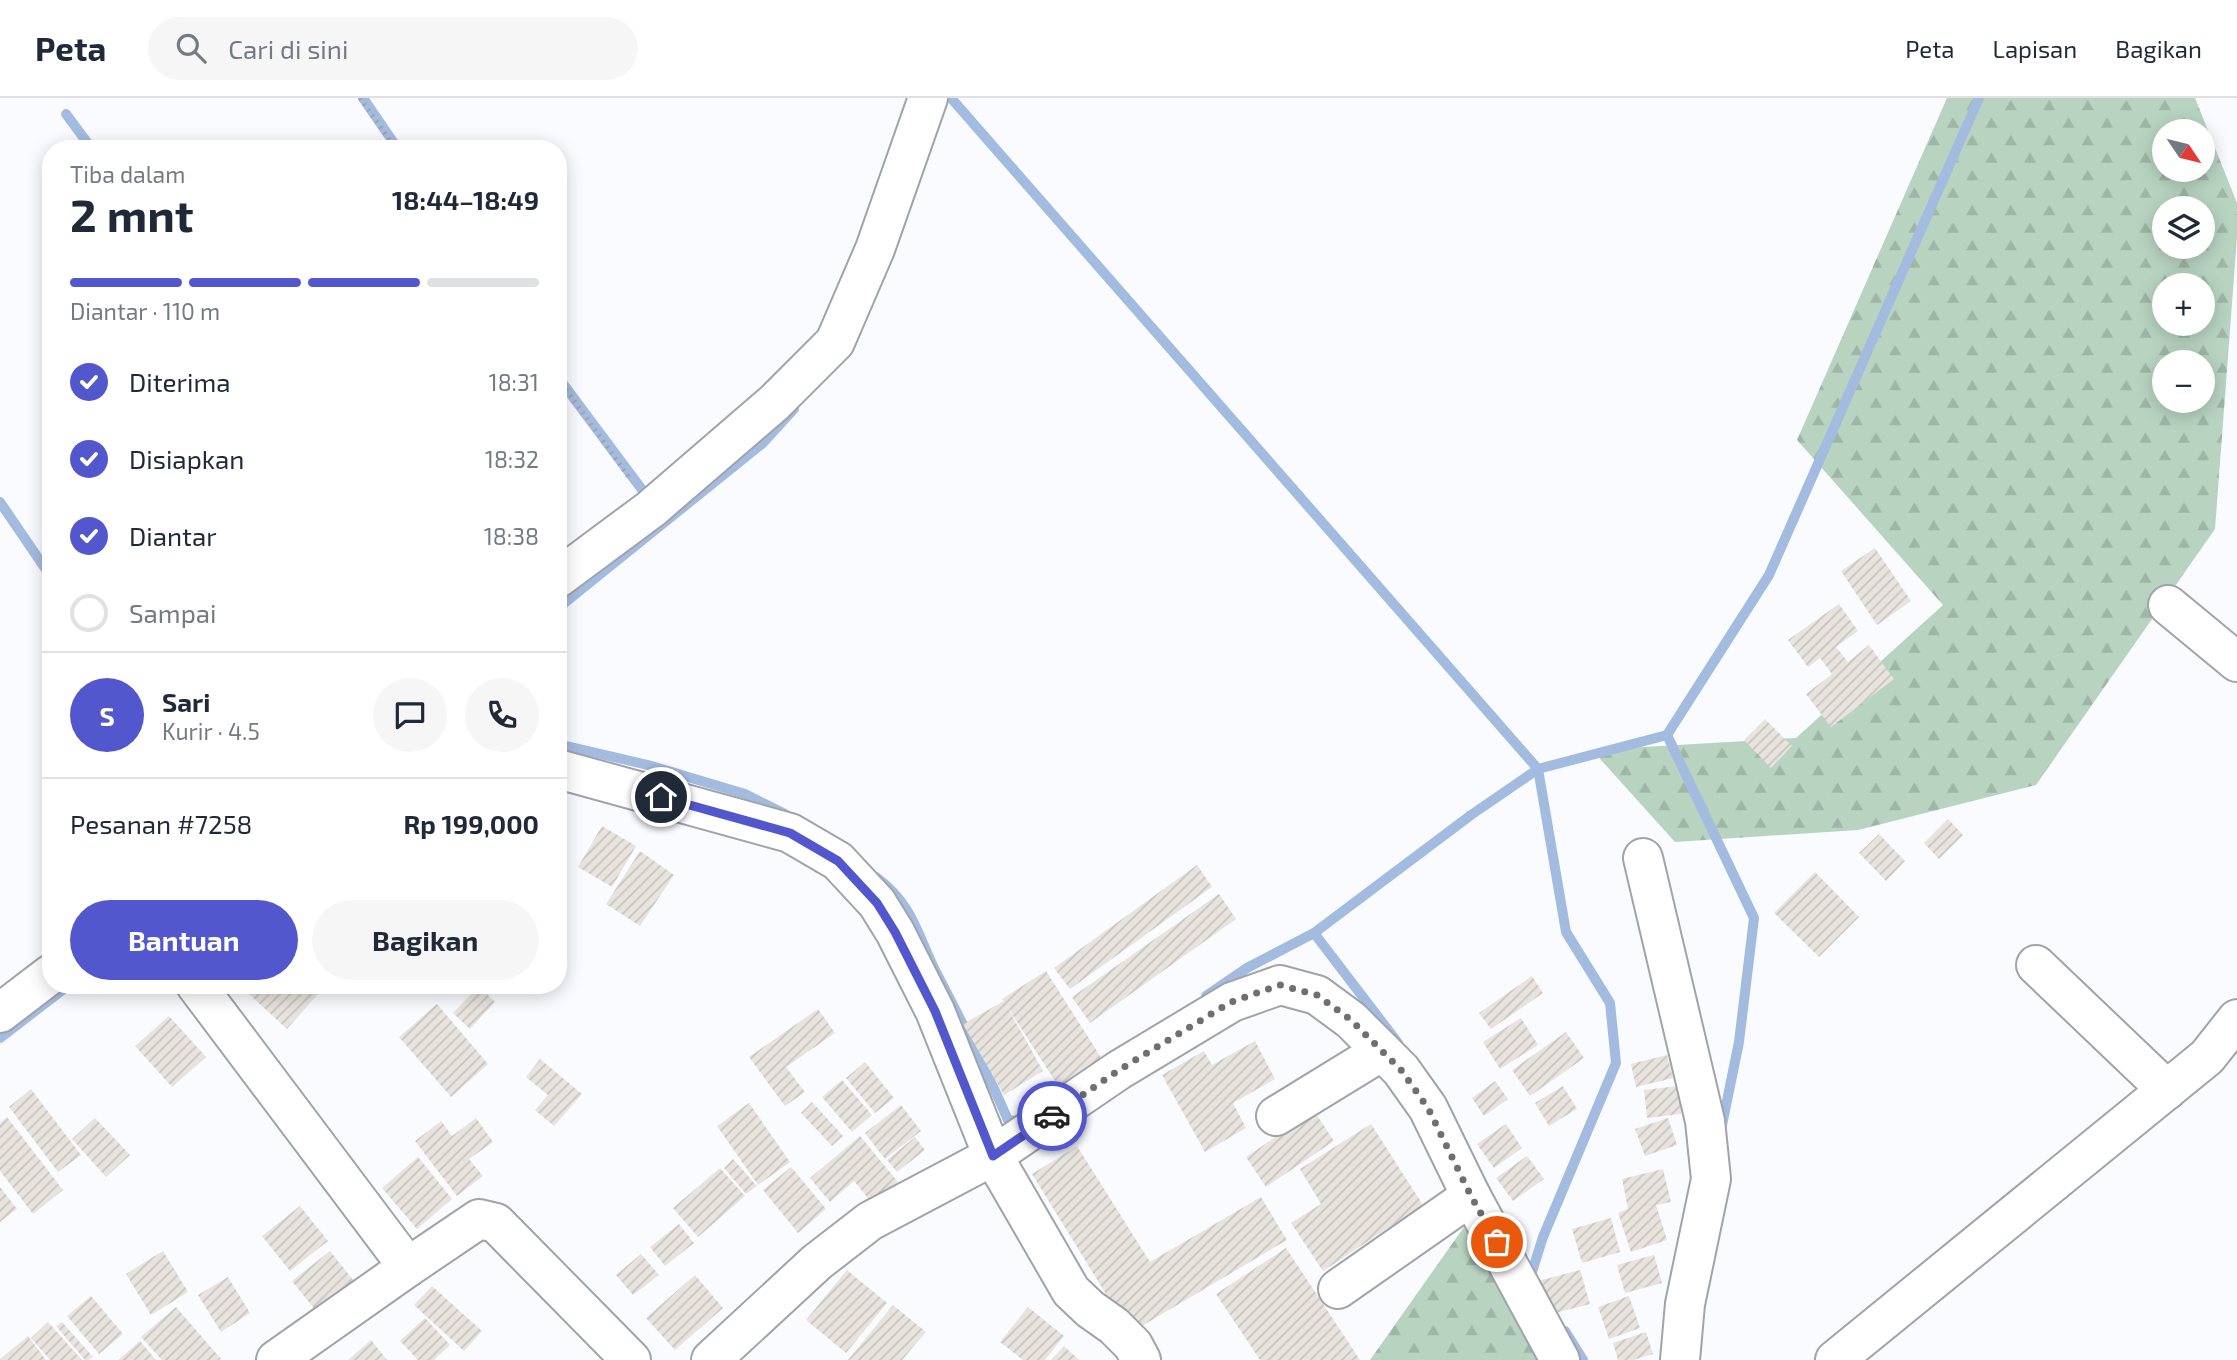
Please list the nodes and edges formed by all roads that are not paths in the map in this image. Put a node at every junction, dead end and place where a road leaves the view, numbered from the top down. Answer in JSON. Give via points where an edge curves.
{"nodes":[{"id":1,"x":928,"y":98,"type":"edge"},
{"id":2,"x":567,"y":571,"type":"edge"},
{"id":3,"x":2168,"y":605,"type":"dead end"},
{"id":4,"x":2237,"y":662,"type":"edge"},
{"id":5,"x":567,"y":771,"type":"edge"},
{"id":6,"x":1643,"y":858,"type":"dead end"},
{"id":7,"x":2036,"y":965,"type":"dead end"},
{"id":8,"x":42,"y":981,"type":"edge"},
{"id":9,"x":203,"y":994,"type":"edge"},
{"id":10,"x":0,"y":1013,"type":"edge"},
{"id":11,"x":2237,"y":1019,"type":"edge"},
{"id":12,"x":1382,"y":1051,"type":"junction"},
{"id":13,"x":2167,"y":1090,"type":"junction"},
{"id":14,"x":1276,"y":1116,"type":"dead end"},
{"id":15,"x":993,"y":1156,"type":"junction"},
{"id":16,"x":1471,"y":1196,"type":"junction"},
{"id":17,"x":408,"y":1267,"type":"junction"},
{"id":18,"x":1338,"y":1289,"type":"dead end"},
{"id":19,"x":1849,"y":1356,"type":"edge"},
{"id":20,"x":276,"y":1360,"type":"edge"},
{"id":21,"x":631,"y":1360,"type":"edge"},
{"id":22,"x":711,"y":1360,"type":"edge"},
{"id":23,"x":1141,"y":1360,"type":"edge"},
{"id":24,"x":1560,"y":1360,"type":"edge"},
{"id":25,"x":1680,"y":1360,"type":"edge"}],
"edges":[{"from":1,"to":2,"type":"street","via":[[835,342],[774,403],[651,509]]},
{"from":3,"to":4,"type":"street"},
{"from":5,"to":15,"type":"street","via":[[790,833],[838,861],[877,903],[895,932],[935,1011]]},
{"from":6,"to":25,"type":"street","via":[[1705,1121],[1711,1179],[1685,1304]]},
{"from":7,"to":13,"type":"street"},
{"from":8,"to":10,"type":"street"},
{"from":9,"to":17,"type":"street"},
{"from":11,"to":13,"type":"street","via":[[2207,1057]]},
{"from":12,"to":14,"type":"street"},
{"from":12,"to":15,"type":"street","via":[[1317,995],[1280,985],[1231,1002],[1119,1070]]},
{"from":12,"to":16,"type":"street","via":[[1428,1108]]},
{"from":13,"to":19,"type":"street"},
{"from":15,"to":22,"type":"street","via":[[870,1221],[817,1262]]},
{"from":15,"to":23,"type":"street","via":[[1071,1292],[1124,1335]]},
{"from":16,"to":18,"type":"street"},
{"from":16,"to":24,"type":"street"},
{"from":17,"to":20,"type":"street"},
{"from":17,"to":21,"type":"street","via":[[479,1219],[496,1223]]}]}
